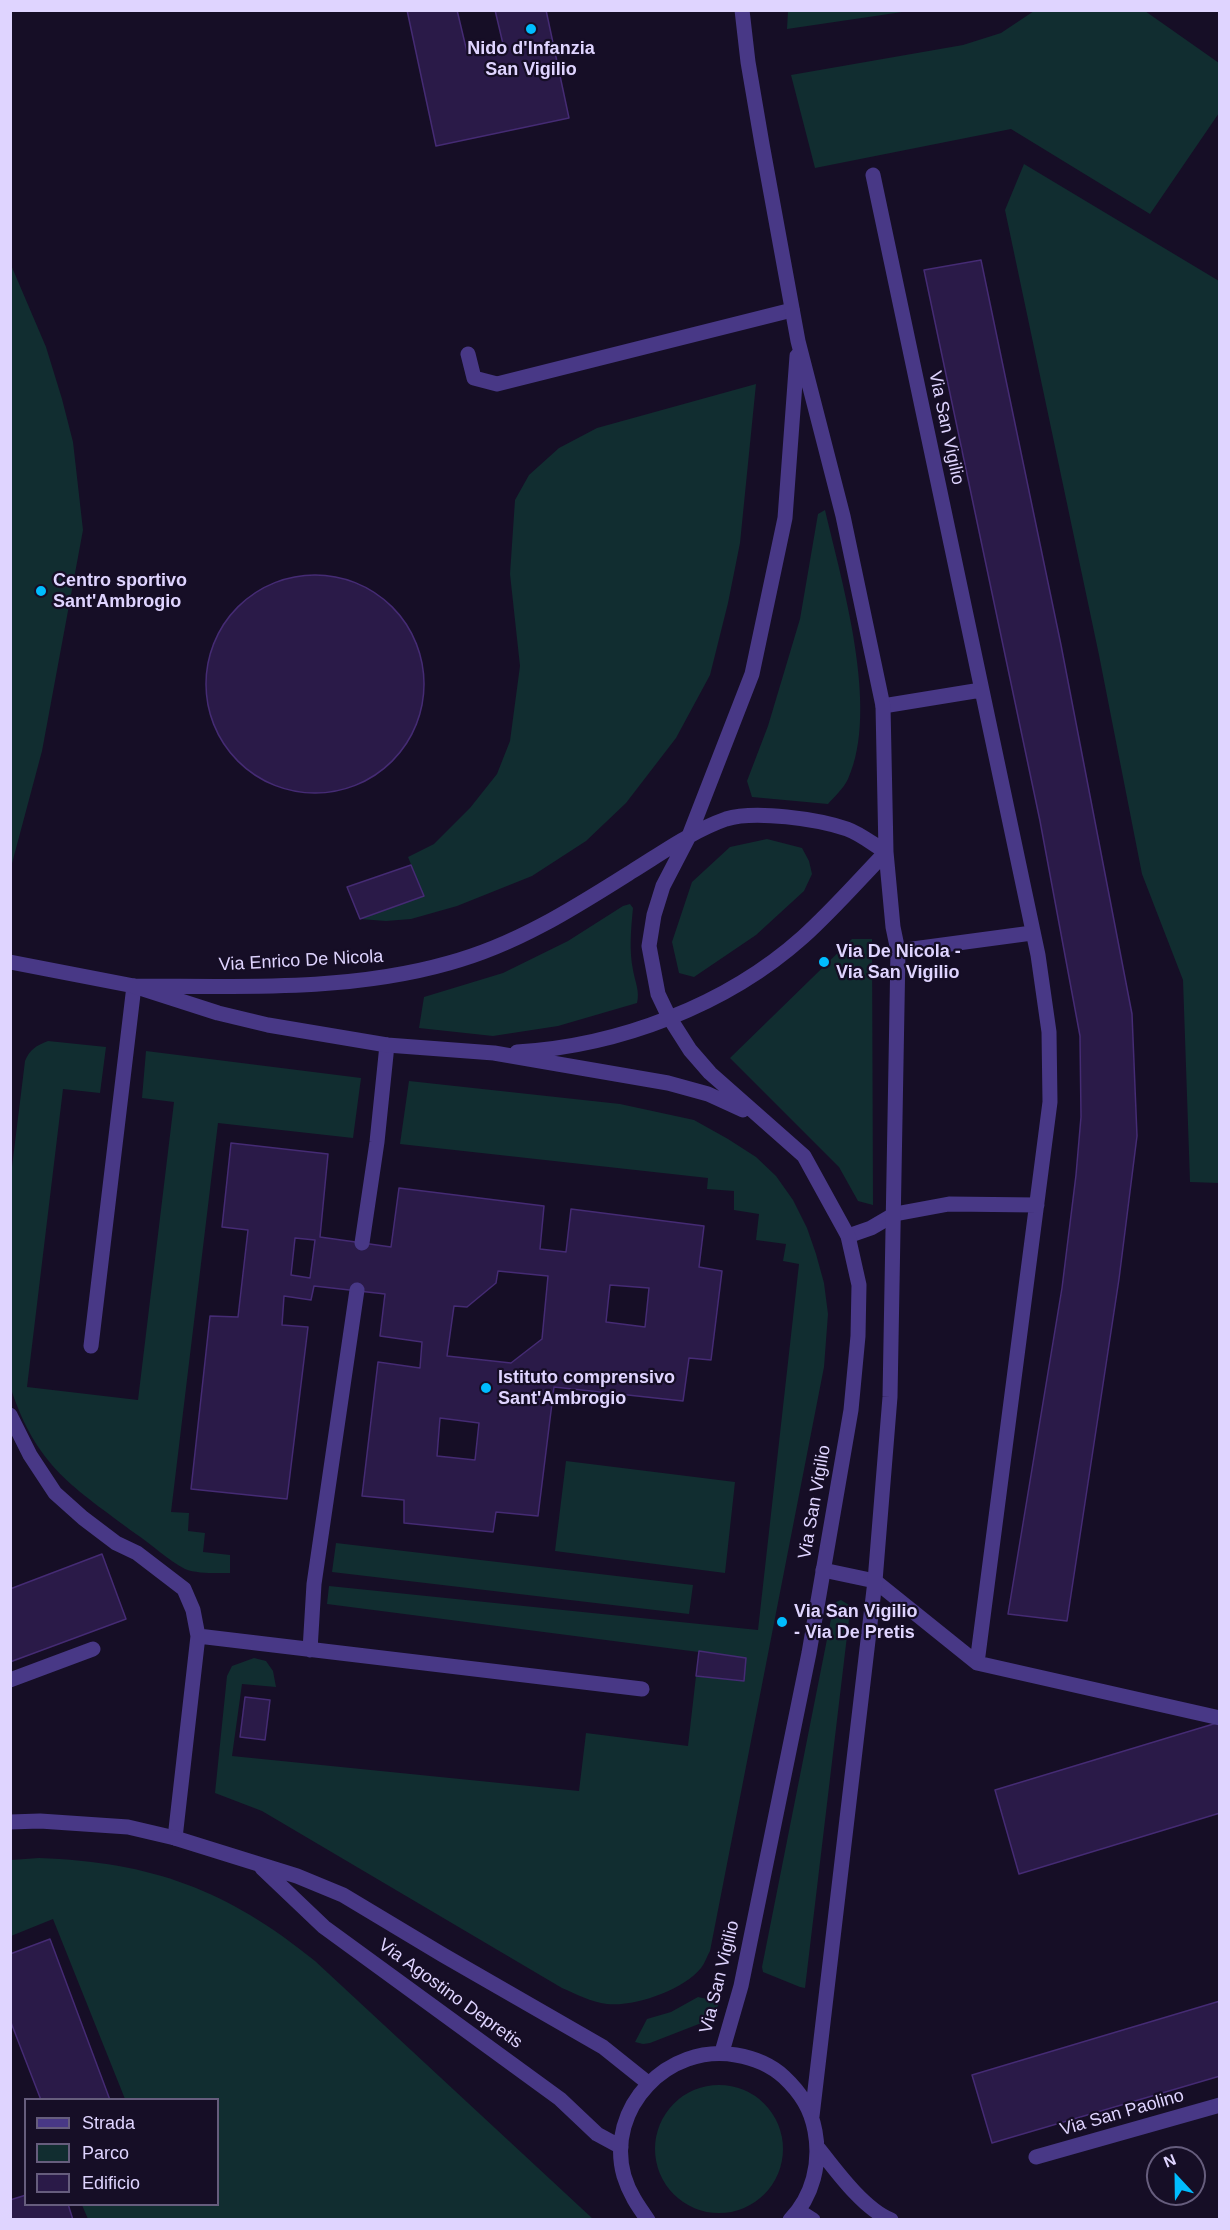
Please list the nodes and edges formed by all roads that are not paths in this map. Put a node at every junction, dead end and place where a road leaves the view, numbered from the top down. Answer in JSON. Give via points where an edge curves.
{"nodes":[{"id":1,"x":742,"y":10,"type":"edge"},
{"id":2,"x":873,"y":175,"type":"dead end"},
{"id":3,"x":792,"y":310,"type":"junction"},
{"id":4,"x":798,"y":341,"type":"junction"},
{"id":5,"x":468,"y":354,"type":"dead end"},
{"id":6,"x":981,"y":690,"type":"junction"},
{"id":7,"x":883,"y":706,"type":"junction"},
{"id":8,"x":689,"y":836,"type":"junction"},
{"id":9,"x":886,"y":852,"type":"junction"},
{"id":10,"x":1032,"y":933,"type":"junction"},
{"id":11,"x":898,"y":951,"type":"junction"},
{"id":12,"x":10,"y":962,"type":"edge"},
{"id":13,"x":134,"y":986,"type":"junction"},
{"id":14,"x":669,"y":1017,"type":"junction"},
{"id":15,"x":387,"y":1045,"type":"junction"},
{"id":16,"x":494,"y":1053,"type":"junction"},
{"id":17,"x":762,"y":1119,"type":"junction"},
{"id":18,"x":1037,"y":1205,"type":"junction"},
{"id":19,"x":895,"y":1214,"type":"junction"},
{"id":20,"x":848,"y":1236,"type":"junction"},
{"id":21,"x":362,"y":1243,"type":"dead end"},
{"id":22,"x":357,"y":1290,"type":"dead end"},
{"id":23,"x":91,"y":1346,"type":"dead end"},
{"id":24,"x":10,"y":1415,"type":"edge"},
{"id":25,"x":823,"y":1570,"type":"junction"},
{"id":26,"x":875,"y":1581,"type":"junction"},
{"id":27,"x":198,"y":1636,"type":"junction"},
{"id":28,"x":93,"y":1649,"type":"dead end"},
{"id":29,"x":310,"y":1650,"type":"junction"},
{"id":30,"x":977,"y":1663,"type":"junction"},
{"id":31,"x":10,"y":1680,"type":"edge"},
{"id":32,"x":642,"y":1689,"type":"dead end"},
{"id":33,"x":1220,"y":1718,"type":"edge"},
{"id":34,"x":10,"y":1822,"type":"edge"},
{"id":35,"x":175,"y":1838,"type":"junction"},
{"id":36,"x":260,"y":1866,"type":"junction"},
{"id":37,"x":722,"y":2052,"type":"junction"},
{"id":38,"x":648,"y":2083,"type":"junction"},
{"id":39,"x":1220,"y":2105,"type":"edge"},
{"id":40,"x":812,"y":2116,"type":"junction"},
{"id":41,"x":621,"y":2147,"type":"junction"},
{"id":42,"x":819,"y":2149,"type":"junction"},
{"id":43,"x":1036,"y":2157,"type":"dead end"},
{"id":44,"x":794,"y":2215,"type":"edge"},
{"id":45,"x":648,"y":2220,"type":"edge"},
{"id":46,"x":813,"y":2220,"type":"edge"},
{"id":47,"x":891,"y":2220,"type":"edge"}],
"edges":[{"from":1,"to":3,"type":"street"},
{"from":2,"to":6,"type":"street","name":"Via San Vigilio"},
{"from":3,"to":4,"type":"street"},
{"from":3,"to":5,"type":"street","via":[[497,384],[474,378]]},
{"from":4,"to":7,"type":"street","via":[[843,516]]},
{"from":4,"to":8,"type":"street","via":[[785,518],[752,674]]},
{"from":6,"to":7,"type":"street"},
{"from":6,"to":10,"type":"street","name":"Via San Vigilio"},
{"from":7,"to":9,"type":"street"},
{"from":8,"to":9,"type":"street","name":"Via Enrico De Nicola","via":[[728,819],[776,815],[849,830]]},
{"from":8,"to":13,"type":"street","name":"Via Enrico De Nicola","via":[[562,915],[488,951],[450,963],[338,982]]},
{"from":8,"to":14,"type":"street","via":[[663,886],[649,946],[658,994]]},
{"from":9,"to":11,"type":"street"},
{"from":9,"to":14,"type":"street","name":"Via Enrico De Nicola","via":[[803,937],[767,965],[739,984]]},
{"from":10,"to":11,"type":"street"},
{"from":10,"to":18,"type":"street","name":"Via San Vigilio","via":[[1049,1032],[1050,1102]]},
{"from":11,"to":19,"type":"street"},
{"from":12,"to":13,"type":"street","name":"Via Enrico De Nicola"},
{"from":13,"to":15,"type":"street","name":"Via Enrico De Nicola","via":[[268,1025]]},
{"from":13,"to":23,"type":"street"},
{"from":14,"to":16,"type":"street","name":"Via Enrico De Nicola","via":[[598,1041],[548,1050]]},
{"from":14,"to":17,"type":"street","name":"Via San Vigilio","via":[[710,1073]]},
{"from":15,"to":16,"type":"street","name":"Via Enrico De Nicola"},
{"from":15,"to":21,"type":"street"},
{"from":16,"to":17,"type":"street","name":"Via Enrico De Nicola","via":[[695,1090]]},
{"from":17,"to":20,"type":"street","name":"Via San Vigilio","via":[[804,1156]]},
{"from":18,"to":19,"type":"street","via":[[949,1204]]},
{"from":18,"to":30,"type":"street","name":"Via San Vigilio"},
{"from":19,"to":20,"type":"street"},
{"from":19,"to":26,"type":"street","via":[[890,1397]]},
{"from":20,"to":25,"type":"street","name":"Via San Vigilio","via":[[859,1285],[858,1336],[851,1410]]},
{"from":22,"to":29,"type":"street","via":[[314,1584]]},
{"from":24,"to":27,"type":"street","via":[[30,1455],[56,1493],[116,1543],[137,1552],[184,1589]]},
{"from":25,"to":26,"type":"street"},
{"from":25,"to":37,"type":"street","name":"Via San Vigilio","via":[[806,1672],[741,1986]]},
{"from":26,"to":30,"type":"street"},
{"from":26,"to":40,"type":"street"},
{"from":27,"to":29,"type":"street"},
{"from":27,"to":35,"type":"street"},
{"from":28,"to":31,"type":"street"},
{"from":29,"to":32,"type":"street"},
{"from":30,"to":33,"type":"street"},
{"from":34,"to":35,"type":"street","name":"Via Agostino Depretis","via":[[128,1827]]},
{"from":35,"to":36,"type":"street","name":"Via Agostino Depretis"},
{"from":36,"to":38,"type":"street","name":"Via Agostino Depretis","via":[[343,1895],[603,2047]]},
{"from":36,"to":41,"type":"street","name":"Via Agostino Depretis","via":[[324,1927],[560,2099],[597,2134]]},
{"from":37,"to":38,"type":"street","via":[[695,2056],[671,2066]]},
{"from":37,"to":40,"type":"street","via":[[751,2057],[777,2070],[798,2091]]},
{"from":38,"to":41,"type":"street","via":[[631,2107]]},
{"from":39,"to":43,"type":"street","name":"Via San Paolino"},
{"from":40,"to":42,"type":"street"},
{"from":41,"to":45,"type":"street","via":[[624,2176],[635,2203]]},
{"from":42,"to":44,"type":"street","via":[[814,2182]]},
{"from":42,"to":47,"type":"street","via":[[841,2177],[880,2215]]},
{"from":44,"to":46,"type":"street"}]}
